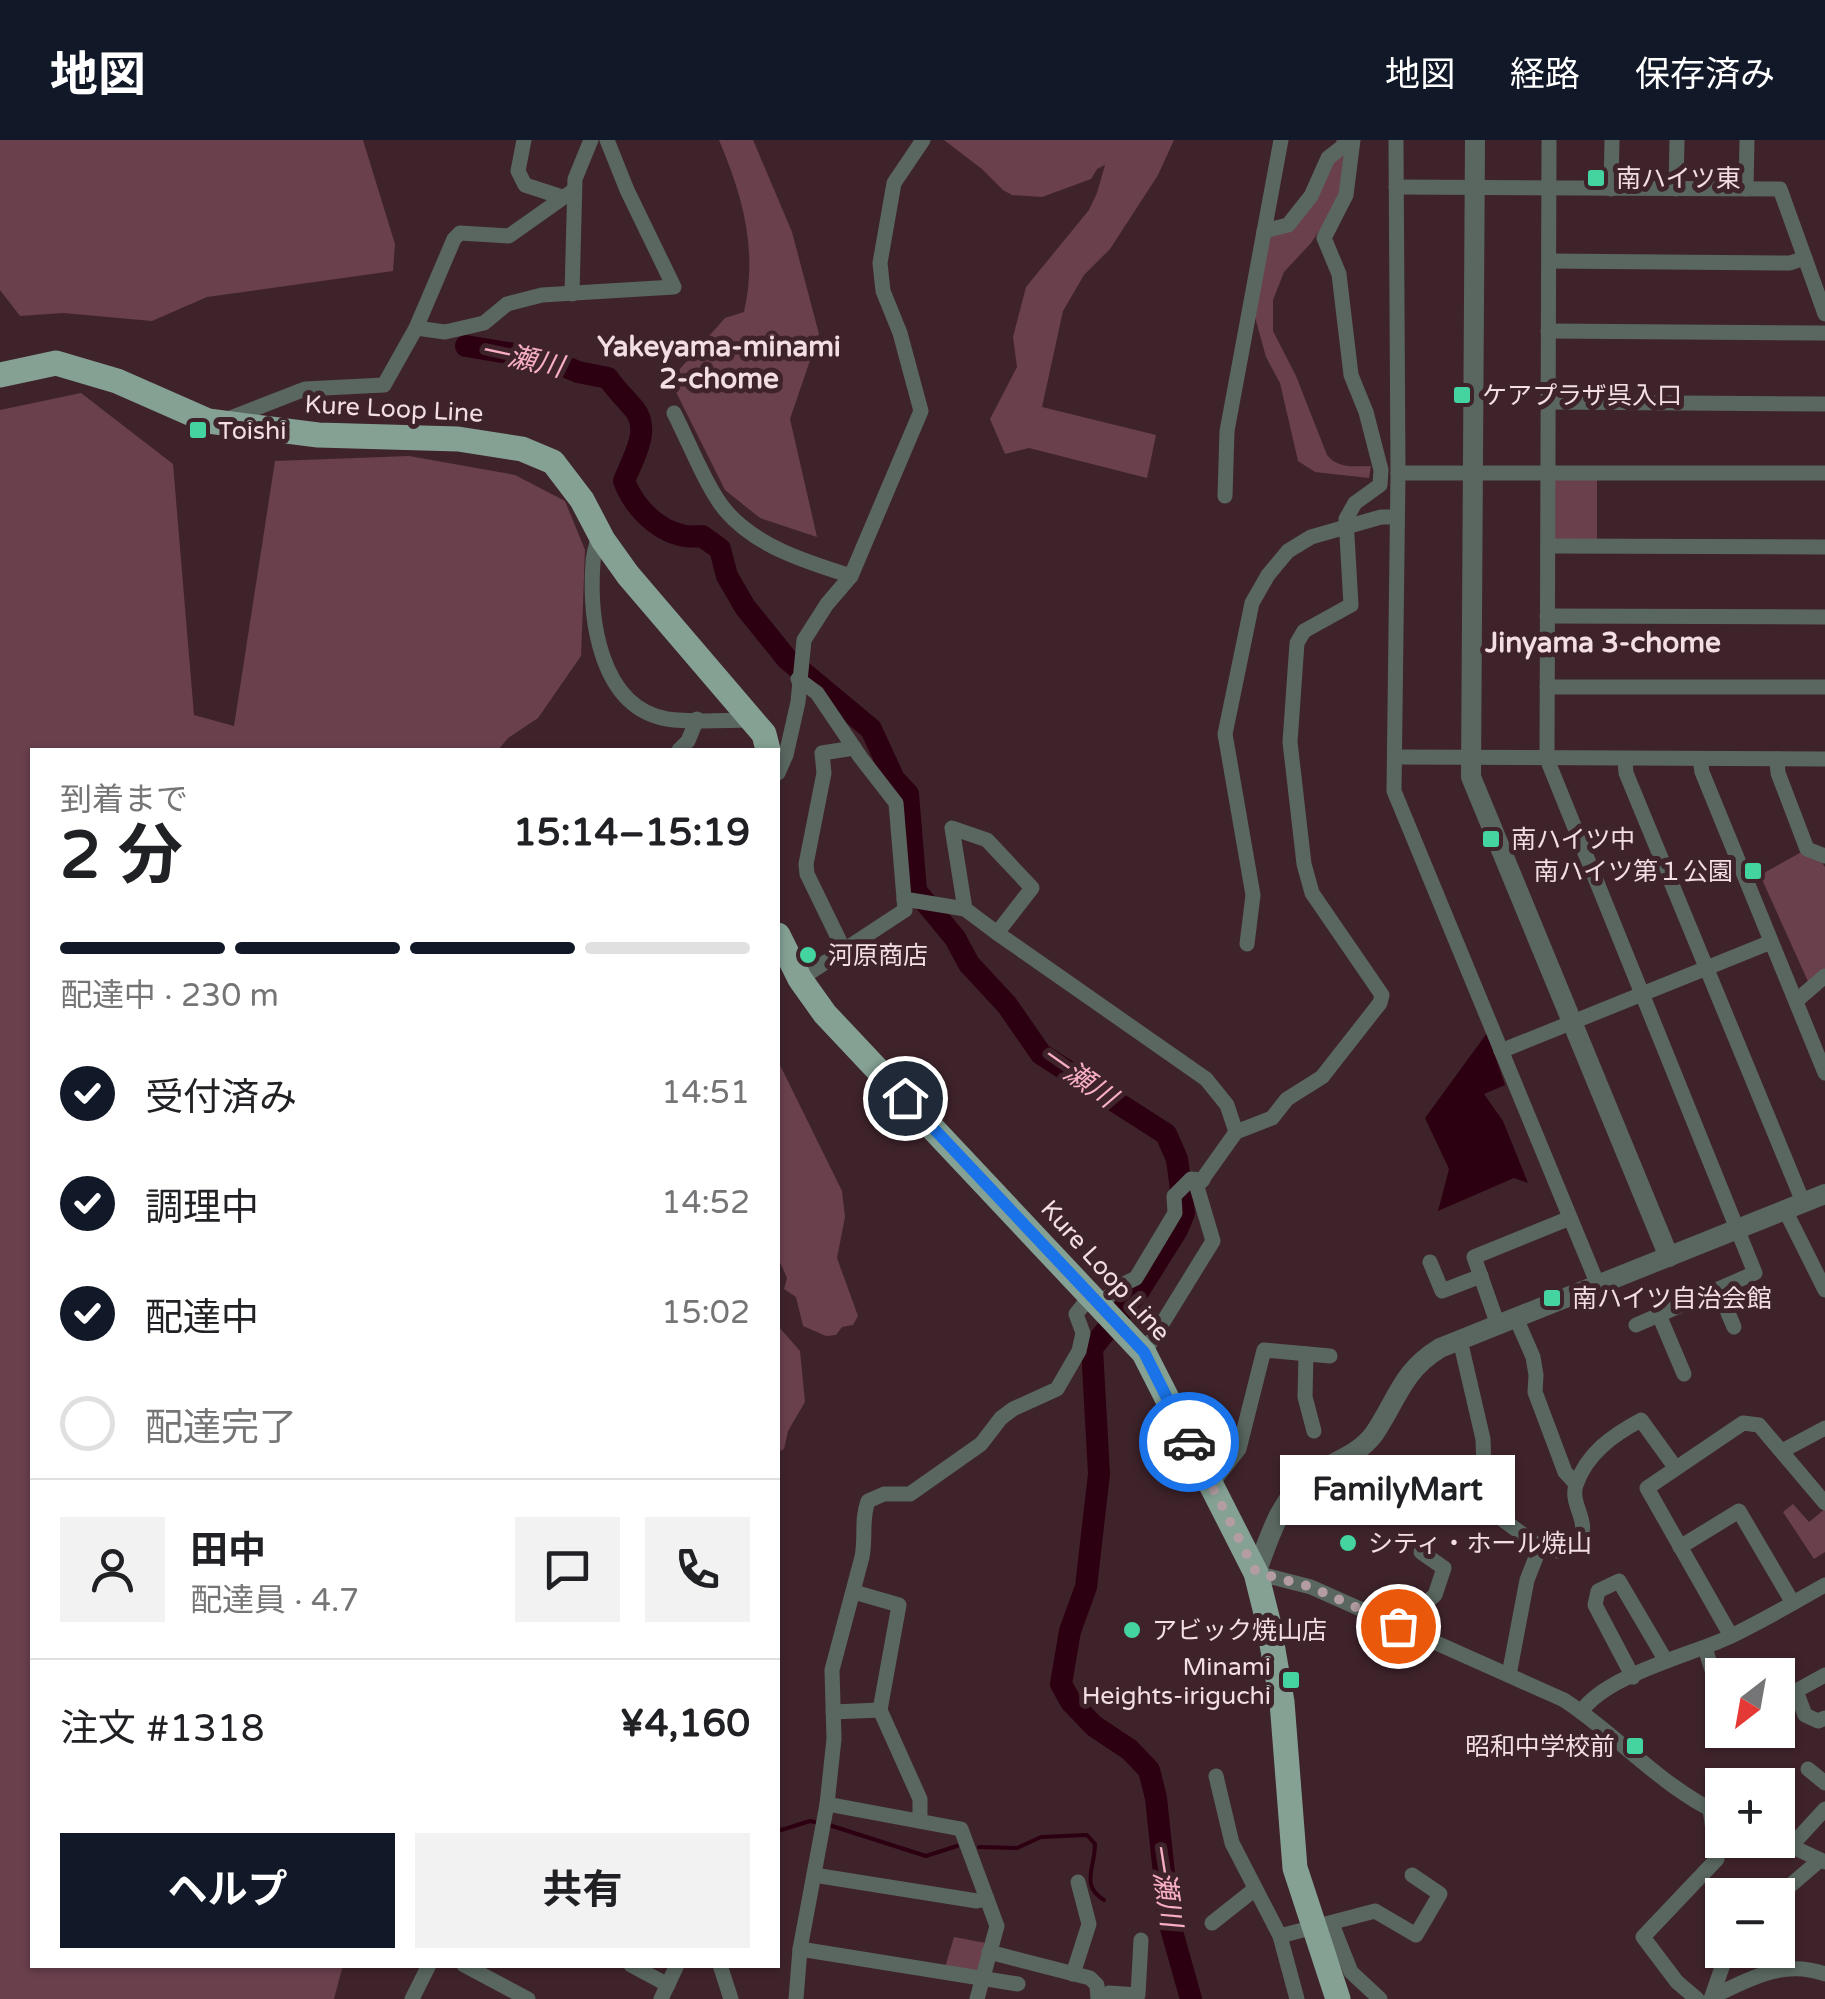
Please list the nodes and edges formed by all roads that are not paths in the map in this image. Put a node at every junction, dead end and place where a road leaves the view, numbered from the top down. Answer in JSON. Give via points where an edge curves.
{"nodes":[{"id":1,"x":524,"y":140,"type":"edge"},
{"id":2,"x":591,"y":140,"type":"edge"},
{"id":3,"x":607,"y":140,"type":"edge"},
{"id":4,"x":923,"y":140,"type":"edge"},
{"id":5,"x":1282,"y":140,"type":"edge"},
{"id":6,"x":1352,"y":140,"type":"edge"},
{"id":7,"x":1396,"y":140,"type":"edge"},
{"id":8,"x":1474,"y":140,"type":"edge"},
{"id":9,"x":1549,"y":140,"type":"edge"},
{"id":10,"x":1612,"y":140,"type":"edge"},
{"id":11,"x":1677,"y":140,"type":"edge"},
{"id":12,"x":1746,"y":140,"type":"edge"},
{"id":13,"x":1396,"y":187,"type":"junction"},
{"id":14,"x":1475,"y":187,"type":"junction"},
{"id":15,"x":1549,"y":188,"type":"junction"},
{"id":16,"x":1611,"y":188,"type":"junction"},
{"id":17,"x":1676,"y":189,"type":"junction"},
{"id":18,"x":1746,"y":189,"type":"junction"},
{"id":19,"x":568,"y":194,"type":"junction"},
{"id":20,"x":1264,"y":231,"type":"junction"},
{"id":21,"x":1805,"y":258,"type":"junction"},
{"id":22,"x":1548,"y":262,"type":"junction"},
{"id":23,"x":572,"y":294,"type":"junction"},
{"id":24,"x":1825,"y":314,"type":"edge"},
{"id":25,"x":416,"y":328,"type":"junction"},
{"id":26,"x":1548,"y":330,"type":"junction"},
{"id":27,"x":1825,"y":334,"type":"edge"},
{"id":28,"x":0,"y":375,"type":"edge"},
{"id":29,"x":1548,"y":402,"type":"junction"},
{"id":30,"x":1825,"y":404,"type":"edge"},
{"id":31,"x":674,"y":413,"type":"dead end"},
{"id":32,"x":216,"y":423,"type":"junction"},
{"id":33,"x":1398,"y":473,"type":"junction"},
{"id":34,"x":1472,"y":473,"type":"junction"},
{"id":35,"x":1548,"y":473,"type":"junction"},
{"id":36,"x":1825,"y":473,"type":"edge"},
{"id":37,"x":1225,"y":496,"type":"dead end"},
{"id":38,"x":1397,"y":516,"type":"junction"},
{"id":39,"x":1346,"y":527,"type":"junction"},
{"id":40,"x":599,"y":532,"type":"junction"},
{"id":41,"x":1548,"y":546,"type":"junction"},
{"id":42,"x":1825,"y":547,"type":"edge"},
{"id":43,"x":852,"y":576,"type":"junction"},
{"id":44,"x":1548,"y":616,"type":"junction"},
{"id":45,"x":1825,"y":617,"type":"edge"},
{"id":46,"x":798,"y":678,"type":"junction"},
{"id":47,"x":1547,"y":687,"type":"junction"},
{"id":48,"x":1825,"y":687,"type":"edge"},
{"id":49,"x":697,"y":718,"type":"junction"},
{"id":50,"x":753,"y":720,"type":"junction"},
{"id":51,"x":681,"y":748,"type":"edge"},
{"id":52,"x":768,"y":748,"type":"edge"},
{"id":53,"x":854,"y":748,"type":"junction"},
{"id":54,"x":1395,"y":758,"type":"junction"},
{"id":55,"x":1471,"y":759,"type":"junction"},
{"id":56,"x":1547,"y":759,"type":"junction"},
{"id":57,"x":1625,"y":759,"type":"junction"},
{"id":58,"x":1700,"y":759,"type":"junction"},
{"id":59,"x":1777,"y":759,"type":"junction"},
{"id":60,"x":1825,"y":759,"type":"edge"},
{"id":61,"x":780,"y":768,"type":"edge"},
{"id":62,"x":1825,"y":856,"type":"edge"},
{"id":63,"x":904,"y":899,"type":"junction"},
{"id":64,"x":964,"y":909,"type":"junction"},
{"id":65,"x":997,"y":933,"type":"junction"},
{"id":66,"x":780,"y":939,"type":"edge"},
{"id":67,"x":1771,"y":942,"type":"junction"},
{"id":68,"x":1248,"y":944,"type":"dead end"},
{"id":69,"x":844,"y":950,"type":"junction"},
{"id":70,"x":1706,"y":968,"type":"junction"},
{"id":71,"x":1825,"y":976,"type":"edge"},
{"id":72,"x":800,"y":979,"type":"junction"},
{"id":73,"x":1643,"y":994,"type":"junction"},
{"id":74,"x":1796,"y":1001,"type":"junction"},
{"id":75,"x":1572,"y":1022,"type":"junction"},
{"id":76,"x":1501,"y":1051,"type":"junction"},
{"id":77,"x":1825,"y":1074,"type":"edge"},
{"id":78,"x":1236,"y":1132,"type":"junction"},
{"id":79,"x":1203,"y":1180,"type":"junction"},
{"id":80,"x":1825,"y":1194,"type":"edge"},
{"id":81,"x":1794,"y":1206,"type":"junction"},
{"id":82,"x":1570,"y":1218,"type":"junction"},
{"id":83,"x":1739,"y":1229,"type":"junction"},
{"id":84,"x":1669,"y":1257,"type":"junction"},
{"id":85,"x":1430,"y":1262,"type":"dead end"},
{"id":86,"x":1481,"y":1276,"type":"junction"},
{"id":87,"x":1598,"y":1285,"type":"junction"},
{"id":88,"x":1718,"y":1289,"type":"junction"},
{"id":89,"x":1825,"y":1290,"type":"edge"},
{"id":90,"x":1099,"y":1302,"type":"junction"},
{"id":91,"x":1659,"y":1315,"type":"junction"},
{"id":92,"x":1507,"y":1321,"type":"junction"},
{"id":93,"x":1636,"y":1325,"type":"dead end"},
{"id":94,"x":1734,"y":1328,"type":"dead end"},
{"id":95,"x":1460,"y":1340,"type":"junction"},
{"id":96,"x":1144,"y":1352,"type":"junction"},
{"id":97,"x":1306,"y":1354,"type":"junction"},
{"id":98,"x":1330,"y":1356,"type":"dead end"},
{"id":99,"x":1684,"y":1374,"type":"dead end"},
{"id":100,"x":1825,"y":1428,"type":"edge"},
{"id":101,"x":1314,"y":1431,"type":"dead end"},
{"id":102,"x":1782,"y":1451,"type":"junction"},
{"id":103,"x":1675,"y":1467,"type":"junction"},
{"id":104,"x":1211,"y":1484,"type":"junction"},
{"id":105,"x":1576,"y":1484,"type":"junction"},
{"id":106,"x":1825,"y":1503,"type":"edge"},
{"id":107,"x":1540,"y":1547,"type":"junction"},
{"id":108,"x":1680,"y":1547,"type":"junction"},
{"id":109,"x":1422,"y":1552,"type":"dead end"},
{"id":110,"x":1256,"y":1572,"type":"junction"},
{"id":111,"x":1825,"y":1586,"type":"edge"},
{"id":112,"x":854,"y":1592,"type":"junction"},
{"id":113,"x":1793,"y":1603,"type":"junction"},
{"id":114,"x":1398,"y":1626,"type":"junction"},
{"id":115,"x":1730,"y":1636,"type":"junction"},
{"id":116,"x":1704,"y":1648,"type":"junction"},
{"id":117,"x":1707,"y":1658,"type":"edge"},
{"id":118,"x":1666,"y":1661,"type":"junction"},
{"id":119,"x":1509,"y":1675,"type":"junction"},
{"id":120,"x":1825,"y":1675,"type":"edge"},
{"id":121,"x":1633,"y":1677,"type":"junction"},
{"id":122,"x":880,"y":1710,"type":"junction"},
{"id":123,"x":833,"y":1712,"type":"junction"},
{"id":124,"x":1581,"y":1712,"type":"junction"},
{"id":125,"x":1825,"y":1718,"type":"edge"},
{"id":126,"x":1808,"y":1769,"type":"dead end"},
{"id":127,"x":1216,"y":1776,"type":"dead end"},
{"id":128,"x":1825,"y":1783,"type":"edge"},
{"id":129,"x":1705,"y":1805,"type":"edge"},
{"id":130,"x":1825,"y":1810,"type":"edge"},
{"id":131,"x":826,"y":1815,"type":"junction"},
{"id":132,"x":920,"y":1821,"type":"junction"},
{"id":133,"x":1795,"y":1834,"type":"edge"},
{"id":134,"x":1795,"y":1848,"type":"edge"},
{"id":135,"x":1718,"y":1858,"type":"edge"},
{"id":136,"x":1823,"y":1861,"type":"edge"},
{"id":137,"x":814,"y":1876,"type":"junction"},
{"id":138,"x":1412,"y":1876,"type":"dead end"},
{"id":139,"x":1078,"y":1882,"type":"dead end"},
{"id":140,"x":1795,"y":1883,"type":"edge"},
{"id":141,"x":1255,"y":1889,"type":"junction"},
{"id":142,"x":987,"y":1898,"type":"junction"},
{"id":143,"x":1212,"y":1923,"type":"dead end"},
{"id":144,"x":1322,"y":1926,"type":"junction"},
{"id":145,"x":1280,"y":1936,"type":"junction"},
{"id":146,"x":1141,"y":1940,"type":"dead end"},
{"id":147,"x":800,"y":1949,"type":"junction"},
{"id":148,"x":989,"y":1952,"type":"junction"},
{"id":149,"x":428,"y":1968,"type":"edge"},
{"id":150,"x":470,"y":1968,"type":"edge"},
{"id":151,"x":635,"y":1968,"type":"edge"},
{"id":152,"x":676,"y":1968,"type":"edge"},
{"id":153,"x":721,"y":1968,"type":"edge"},
{"id":154,"x":1720,"y":1968,"type":"edge"},
{"id":155,"x":1073,"y":1974,"type":"junction"},
{"id":156,"x":1825,"y":1974,"type":"edge"},
{"id":157,"x":981,"y":1977,"type":"junction"},
{"id":158,"x":1018,"y":1984,"type":"dead end"},
{"id":159,"x":665,"y":1992,"type":"edge"},
{"id":160,"x":1706,"y":1998,"type":"edge"},
{"id":161,"x":412,"y":1999,"type":"edge"},
{"id":162,"x":528,"y":1999,"type":"edge"},
{"id":163,"x":732,"y":1999,"type":"edge"},
{"id":164,"x":796,"y":1999,"type":"edge"},
{"id":165,"x":977,"y":1999,"type":"edge"},
{"id":166,"x":1102,"y":1999,"type":"edge"},
{"id":167,"x":1297,"y":1999,"type":"edge"},
{"id":168,"x":1338,"y":1999,"type":"edge"},
{"id":169,"x":1380,"y":1999,"type":"edge"}],
"edges":[{"from":1,"to":19,"type":"street","via":[[518,171],[524,185]]},
{"from":2,"to":19,"type":"street"},
{"from":3,"to":23,"type":"street","via":[[674,286]]},
{"from":4,"to":43,"type":"street","via":[[894,183],[880,263],[921,412]]},
{"from":5,"to":20,"type":"street"},
{"from":6,"to":20,"type":"street","via":[[1328,158],[1311,196],[1288,224]]},
{"from":6,"to":39,"type":"street","via":[[1346,195],[1324,238],[1339,274],[1350,375],[1381,470],[1380,485],[1355,503]]},
{"from":7,"to":13,"type":"street"},
{"from":8,"to":14,"type":"street"},
{"from":9,"to":15,"type":"street"},
{"from":10,"to":16,"type":"street"},
{"from":11,"to":17,"type":"street"},
{"from":12,"to":18,"type":"street"},
{"from":13,"to":14,"type":"street"},
{"from":13,"to":33,"type":"street"},
{"from":14,"to":15,"type":"street"},
{"from":14,"to":34,"type":"street"},
{"from":15,"to":16,"type":"street"},
{"from":15,"to":22,"type":"street"},
{"from":16,"to":17,"type":"street"},
{"from":17,"to":18,"type":"street"},
{"from":18,"to":21,"type":"street","via":[[1780,189]]},
{"from":19,"to":23,"type":"street"},
{"from":19,"to":25,"type":"street","via":[[509,236],[460,233]]},
{"from":20,"to":37,"type":"street","via":[[1227,431]]},
{"from":21,"to":22,"type":"street"},
{"from":21,"to":24,"type":"street"},
{"from":22,"to":26,"type":"street"},
{"from":23,"to":25,"type":"street","via":[[507,304],[484,323],[461,329]]},
{"from":25,"to":32,"type":"street","via":[[384,385],[305,389]]},
{"from":26,"to":27,"type":"street"},
{"from":26,"to":29,"type":"street"},
{"from":28,"to":32,"type":"main road","name":"Kure Loop Line","via":[[56,364],[117,380]]},
{"from":29,"to":30,"type":"street"},
{"from":29,"to":35,"type":"street"},
{"from":31,"to":43,"type":"street","via":[[724,509],[746,530],[798,559]]},
{"from":32,"to":40,"type":"main road","name":"Kure Loop Line","via":[[522,448],[553,462]]},
{"from":33,"to":34,"type":"street"},
{"from":33,"to":38,"type":"street"},
{"from":34,"to":35,"type":"street"},
{"from":34,"to":55,"type":"street"},
{"from":35,"to":36,"type":"street"},
{"from":35,"to":41,"type":"street"},
{"from":38,"to":39,"type":"street"},
{"from":38,"to":54,"type":"street"},
{"from":39,"to":68,"type":"street","via":[[1288,551],[1252,603],[1225,734],[1253,896]]},
{"from":39,"to":78,"type":"street","via":[[1351,605],[1304,630],[1297,643],[1290,742],[1312,893],[1382,995],[1322,1078],[1287,1099],[1272,1118]]},
{"from":40,"to":49,"type":"street","via":[[593,561],[598,646],[607,673],[650,712]]},
{"from":40,"to":50,"type":"main road","name":"Kure Loop Line"},
{"from":41,"to":42,"type":"street"},
{"from":41,"to":44,"type":"street"},
{"from":43,"to":46,"type":"street","via":[[804,640]]},
{"from":44,"to":45,"type":"street"},
{"from":44,"to":47,"type":"street"},
{"from":46,"to":53,"type":"street","via":[[817,693]]},
{"from":46,"to":61,"type":"street"},
{"from":47,"to":48,"type":"street"},
{"from":47,"to":56,"type":"street"},
{"from":49,"to":50,"type":"street"},
{"from":49,"to":51,"type":"street"},
{"from":50,"to":52,"type":"main road","name":"Kure Loop Line"},
{"from":53,"to":63,"type":"street","via":[[896,802]]},
{"from":53,"to":69,"type":"street","via":[[822,752],[806,864]]},
{"from":54,"to":55,"type":"street"},
{"from":54,"to":76,"type":"street","via":[[1394,791]]},
{"from":55,"to":56,"type":"street"},
{"from":55,"to":75,"type":"street","via":[[1471,777]]},
{"from":56,"to":57,"type":"street"},
{"from":56,"to":73,"type":"street"},
{"from":57,"to":58,"type":"street"},
{"from":57,"to":70,"type":"street"},
{"from":58,"to":59,"type":"street"},
{"from":58,"to":67,"type":"street"},
{"from":59,"to":60,"type":"street"},
{"from":59,"to":62,"type":"street","via":[[1807,849]]},
{"from":63,"to":64,"type":"street"},
{"from":63,"to":69,"type":"street","via":[[905,910]]},
{"from":64,"to":65,"type":"street"},
{"from":64,"to":65,"type":"street","via":[[952,828],[987,840],[1032,888]]},
{"from":65,"to":78,"type":"street","via":[[1206,1079],[1228,1105]]},
{"from":66,"to":72,"type":"main road","name":"Kure Loop Line"},
{"from":67,"to":70,"type":"street"},
{"from":67,"to":74,"type":"street"},
{"from":69,"to":72,"type":"street"},
{"from":70,"to":73,"type":"street"},
{"from":70,"to":81,"type":"street"},
{"from":71,"to":74,"type":"street"},
{"from":72,"to":90,"type":"main road","name":"Kure Loop Line","via":[[825,1014]]},
{"from":73,"to":75,"type":"street"},
{"from":73,"to":83,"type":"street"},
{"from":74,"to":77,"type":"street"},
{"from":75,"to":76,"type":"street"},
{"from":75,"to":84,"type":"street"},
{"from":76,"to":82,"type":"street"},
{"from":78,"to":79,"type":"street"},
{"from":79,"to":90,"type":"street","via":[[1191,1179],[1174,1196],[1176,1213],[1136,1278]]},
{"from":79,"to":96,"type":"street","via":[[1197,1188],[1213,1242]]},
{"from":80,"to":81,"type":"street"},
{"from":81,"to":83,"type":"street"},
{"from":81,"to":89,"type":"street"},
{"from":82,"to":86,"type":"street","via":[[1474,1257]]},
{"from":82,"to":87,"type":"street"},
{"from":83,"to":84,"type":"street"},
{"from":83,"to":88,"type":"street","via":[[1755,1273]]},
{"from":84,"to":87,"type":"street"},
{"from":85,"to":86,"type":"street","via":[[1442,1291]]},
{"from":86,"to":92,"type":"street"},
{"from":87,"to":92,"type":"street"},
{"from":88,"to":91,"type":"street"},
{"from":88,"to":94,"type":"street"},
{"from":90,"to":96,"type":"main road","name":"Kure Loop Line"},
{"from":90,"to":112,"type":"street","via":[[1076,1314],[1083,1333],[1079,1352],[1058,1389],[1013,1408],[981,1444],[910,1494],[868,1502]]},
{"from":91,"to":93,"type":"street"},
{"from":91,"to":99,"type":"street"},
{"from":92,"to":95,"type":"street"},
{"from":92,"to":105,"type":"street","via":[[1532,1357],[1534,1392],[1565,1472]]},
{"from":95,"to":107,"type":"street","via":[[1484,1439],[1480,1503]]},
{"from":95,"to":110,"type":"street","via":[[1419,1361],[1358,1450],[1296,1489]]},
{"from":96,"to":104,"type":"main road","name":"Kure Loop Line"},
{"from":97,"to":98,"type":"street"},
{"from":97,"to":101,"type":"street","via":[[1305,1397]]},
{"from":97,"to":104,"type":"street","via":[[1264,1350],[1239,1449]]},
{"from":100,"to":102,"type":"street"},
{"from":102,"to":103,"type":"street","via":[[1758,1425],[1743,1424]]},
{"from":102,"to":106,"type":"street"},
{"from":103,"to":105,"type":"street","via":[[1641,1420],[1595,1452]]},
{"from":103,"to":108,"type":"street","via":[[1647,1488]]},
{"from":104,"to":110,"type":"main road","name":"Kure Loop Line"},
{"from":105,"to":107,"type":"street","via":[[1582,1536],[1564,1552]]},
{"from":107,"to":119,"type":"street"},
{"from":108,"to":113,"type":"street","via":[[1738,1511]]},
{"from":108,"to":115,"type":"street"},
{"from":109,"to":114,"type":"street","via":[[1444,1568],[1436,1595]]},
{"from":110,"to":114,"type":"street","via":[[1311,1587]]},
{"from":110,"to":144,"type":"main road","name":"Kure Loop Line","via":[[1282,1702],[1295,1868]]},
{"from":111,"to":113,"type":"street"},
{"from":112,"to":122,"type":"street","via":[[899,1605]]},
{"from":112,"to":123,"type":"street","via":[[832,1670]]},
{"from":113,"to":115,"type":"street"},
{"from":114,"to":119,"type":"street"},
{"from":115,"to":116,"type":"street"},
{"from":116,"to":117,"type":"street"},
{"from":116,"to":118,"type":"street"},
{"from":118,"to":121,"type":"street"},
{"from":118,"to":121,"type":"street","via":[[1619,1581],[1598,1591],[1595,1605]]},
{"from":119,"to":124,"type":"street"},
{"from":120,"to":125,"type":"street","via":[[1796,1692],[1805,1715]]},
{"from":121,"to":124,"type":"street","via":[[1591,1697]]},
{"from":122,"to":123,"type":"street"},
{"from":122,"to":132,"type":"street","via":[[920,1799]]},
{"from":123,"to":131,"type":"street"},
{"from":124,"to":129,"type":"street","via":[[1662,1780]]},
{"from":126,"to":128,"type":"street"},
{"from":127,"to":141,"type":"street","via":[[1232,1842]]},
{"from":130,"to":133,"type":"street"},
{"from":131,"to":132,"type":"street"},
{"from":131,"to":137,"type":"street"},
{"from":132,"to":142,"type":"street","via":[[961,1829]]},
{"from":134,"to":136,"type":"street"},
{"from":135,"to":160,"type":"street","via":[[1643,1938],[1677,1982]]},
{"from":136,"to":140,"type":"street"},
{"from":137,"to":142,"type":"street"},
{"from":137,"to":147,"type":"street"},
{"from":138,"to":144,"type":"street","via":[[1445,1897],[1416,1934],[1375,1911]]},
{"from":139,"to":155,"type":"street","via":[[1089,1924]]},
{"from":141,"to":143,"type":"street"},
{"from":141,"to":145,"type":"street"},
{"from":142,"to":148,"type":"street","via":[[998,1926]]},
{"from":144,"to":145,"type":"street"},
{"from":144,"to":168,"type":"main road","name":"Kure Loop Line"},
{"from":144,"to":169,"type":"street","via":[[1350,1972]]},
{"from":145,"to":167,"type":"street"},
{"from":146,"to":166,"type":"street","via":[[1138,1995],[1109,1992]]},
{"from":147,"to":157,"type":"street"},
{"from":147,"to":164,"type":"street"},
{"from":148,"to":155,"type":"street"},
{"from":148,"to":157,"type":"street"},
{"from":149,"to":161,"type":"street"},
{"from":150,"to":162,"type":"street"},
{"from":151,"to":159,"type":"street"},
{"from":152,"to":159,"type":"street"},
{"from":153,"to":163,"type":"street"},
{"from":154,"to":160,"type":"street"},
{"from":155,"to":166,"type":"street","via":[[1090,1978]]},
{"from":156,"to":160,"type":"street","via":[[1766,1971]]},
{"from":157,"to":158,"type":"street"},
{"from":157,"to":165,"type":"street"}]}
